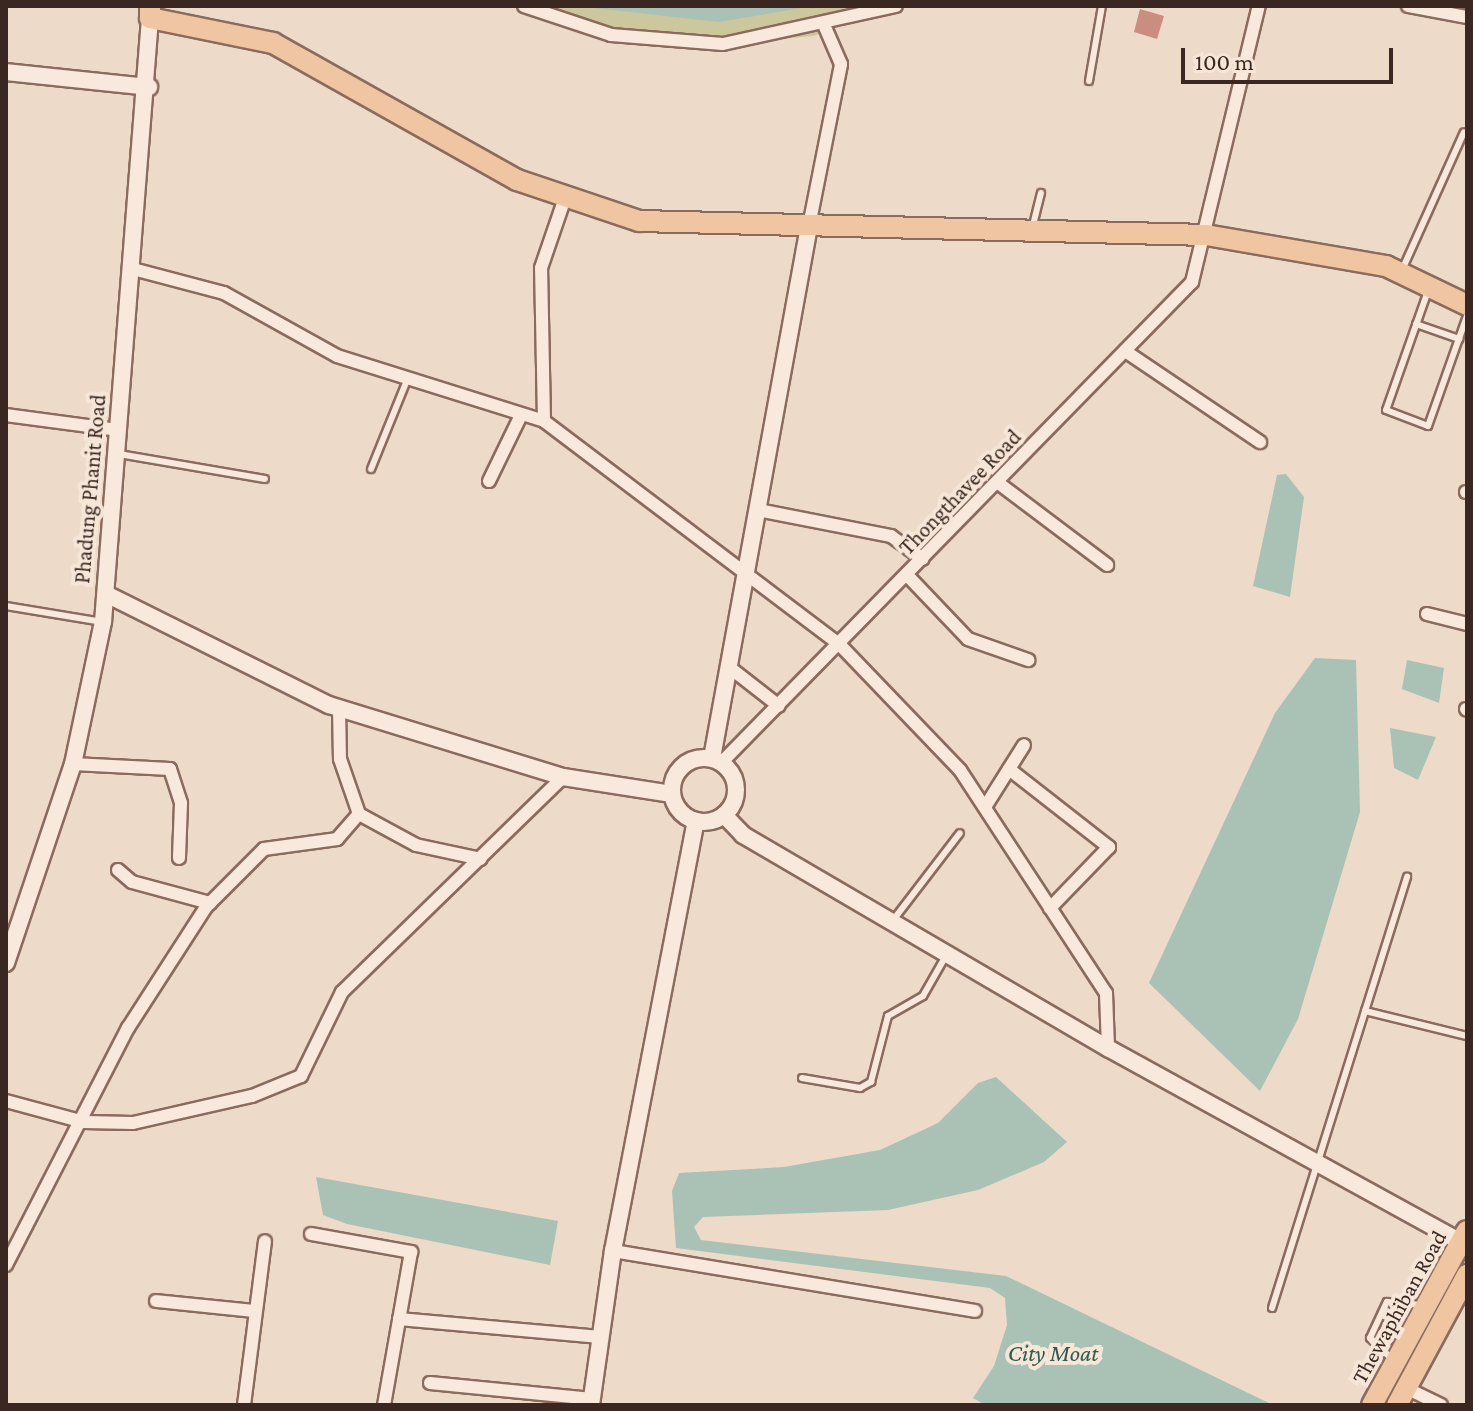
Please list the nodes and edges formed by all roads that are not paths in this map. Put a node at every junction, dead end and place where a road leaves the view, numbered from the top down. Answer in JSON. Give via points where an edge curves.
{"nodes":[{"id":1,"x":524,"y":6,"type":"edge"},
{"id":2,"x":896,"y":6,"type":"edge"},
{"id":3,"x":1102,"y":6,"type":"edge"},
{"id":4,"x":1259,"y":6,"type":"edge"},
{"id":5,"x":1408,"y":6,"type":"edge"},
{"id":6,"x":150,"y":12,"type":"edge"},
{"id":7,"x":1467,"y":17,"type":"edge"},
{"id":8,"x":825,"y":27,"type":"junction"},
{"id":9,"x":6,"y":72,"type":"edge"},
{"id":10,"x":1089,"y":81,"type":"dead end"},
{"id":11,"x":149,"y":87,"type":"junction"},
{"id":12,"x":1464,"y":132,"type":"dead end"},
{"id":13,"x":1041,"y":193,"type":"dead end"},
{"id":14,"x":565,"y":198,"type":"junction"},
{"id":15,"x":810,"y":221,"type":"junction"},
{"id":16,"x":1032,"y":229,"type":"junction"},
{"id":17,"x":1206,"y":235,"type":"junction"},
{"id":18,"x":133,"y":269,"type":"junction"},
{"id":19,"x":1401,"y":273,"type":"junction"},
{"id":20,"x":1430,"y":286,"type":"junction"},
{"id":21,"x":1467,"y":305,"type":"edge"},
{"id":22,"x":1467,"y":316,"type":"edge"},
{"id":23,"x":1416,"y":324,"type":"junction"},
{"id":24,"x":1459,"y":339,"type":"junction"},
{"id":25,"x":1125,"y":351,"type":"junction"},
{"id":26,"x":408,"y":378,"type":"junction"},
{"id":27,"x":6,"y":415,"type":"edge"},
{"id":28,"x":521,"y":415,"type":"junction"},
{"id":29,"x":544,"y":421,"type":"junction"},
{"id":30,"x":119,"y":430,"type":"junction"},
{"id":31,"x":1260,"y":442,"type":"dead end"},
{"id":32,"x":119,"y":454,"type":"junction"},
{"id":33,"x":371,"y":469,"type":"dead end"},
{"id":34,"x":265,"y":479,"type":"dead end"},
{"id":35,"x":489,"y":481,"type":"dead end"},
{"id":36,"x":997,"y":482,"type":"junction"},
{"id":37,"x":758,"y":510,"type":"junction"},
{"id":38,"x":923,"y":559,"type":"junction"},
{"id":39,"x":1107,"y":565,"type":"dead end"},
{"id":40,"x":747,"y":571,"type":"junction"},
{"id":41,"x":907,"y":575,"type":"junction"},
{"id":42,"x":106,"y":594,"type":"junction"},
{"id":43,"x":7,"y":607,"type":"edge"},
{"id":44,"x":1427,"y":614,"type":"dead end"},
{"id":45,"x":103,"y":622,"type":"junction"},
{"id":46,"x":1467,"y":624,"type":"edge"},
{"id":47,"x":840,"y":645,"type":"junction"},
{"id":48,"x":1028,"y":660,"type":"dead end"},
{"id":49,"x":729,"y":667,"type":"junction"},
{"id":50,"x":779,"y":706,"type":"junction"},
{"id":51,"x":339,"y":708,"type":"junction"},
{"id":52,"x":1024,"y":745,"type":"dead end"},
{"id":53,"x":717,"y":760,"type":"junction"},
{"id":54,"x":73,"y":764,"type":"junction"},
{"id":55,"x":1009,"y":769,"type":"junction"},
{"id":56,"x":563,"y":777,"type":"junction"},
{"id":57,"x":672,"y":794,"type":"junction"},
{"id":58,"x":985,"y":807,"type":"junction"},
{"id":59,"x":359,"y":814,"type":"junction"},
{"id":60,"x":724,"y":815,"type":"junction"},
{"id":61,"x":696,"y":821,"type":"junction"},
{"id":62,"x":960,"y":833,"type":"dead end"},
{"id":63,"x":179,"y":858,"type":"dead end"},
{"id":64,"x":481,"y":859,"type":"junction"},
{"id":65,"x":118,"y":870,"type":"dead end"},
{"id":66,"x":1407,"y":877,"type":"dead end"},
{"id":67,"x":210,"y":903,"type":"junction"},
{"id":68,"x":1050,"y":908,"type":"junction"},
{"id":69,"x":892,"y":922,"type":"junction"},
{"id":70,"x":947,"y":954,"type":"junction"},
{"id":71,"x":6,"y":963,"type":"edge"},
{"id":72,"x":1365,"y":1011,"type":"junction"},
{"id":73,"x":1467,"y":1036,"type":"edge"},
{"id":74,"x":1108,"y":1048,"type":"junction"},
{"id":75,"x":802,"y":1078,"type":"dead end"},
{"id":76,"x":6,"y":1101,"type":"edge"},
{"id":77,"x":84,"y":1122,"type":"junction"},
{"id":78,"x":1317,"y":1163,"type":"junction"},
{"id":79,"x":311,"y":1234,"type":"dead end"},
{"id":80,"x":1465,"y":1239,"type":"edge"},
{"id":81,"x":265,"y":1241,"type":"dead end"},
{"id":82,"x":613,"y":1251,"type":"junction"},
{"id":83,"x":6,"y":1265,"type":"edge"},
{"id":84,"x":1467,"y":1275,"type":"edge"},
{"id":85,"x":156,"y":1301,"type":"dead end"},
{"id":86,"x":1426,"y":1306,"type":"junction"},
{"id":87,"x":1272,"y":1308,"type":"dead end"},
{"id":88,"x":255,"y":1311,"type":"junction"},
{"id":89,"x":975,"y":1311,"type":"dead end"},
{"id":90,"x":399,"y":1319,"type":"junction"},
{"id":91,"x":600,"y":1337,"type":"junction"},
{"id":92,"x":1395,"y":1363,"type":"junction"},
{"id":93,"x":430,"y":1383,"type":"dead end"},
{"id":94,"x":1402,"y":1396,"type":"edge"},
{"id":95,"x":592,"y":1402,"type":"edge"},
{"id":96,"x":244,"y":1405,"type":"edge"},
{"id":97,"x":384,"y":1405,"type":"edge"},
{"id":98,"x":1372,"y":1405,"type":"edge"},
{"id":99,"x":1441,"y":1405,"type":"edge"}],
"edges":[{"from":1,"to":8,"type":"street","via":[[611,35],[723,44]]},
{"from":2,"to":8,"type":"street"},
{"from":3,"to":10,"type":"lane"},
{"from":4,"to":17,"type":"street","name":"Thongthavee Road"},
{"from":5,"to":7,"type":"street"},
{"from":6,"to":11,"type":"street","name":"Phadung Phanit Road"},
{"from":6,"to":14,"type":"main road","via":[[273,43],[479,161]]},
{"from":8,"to":15,"type":"street","via":[[841,64]]},
{"from":9,"to":11,"type":"street"},
{"from":11,"to":18,"type":"street","name":"Phadung Phanit Road"},
{"from":12,"to":19,"type":"lane"},
{"from":13,"to":16,"type":"lane"},
{"from":14,"to":15,"type":"main road","via":[[666,225]]},
{"from":14,"to":29,"type":"street","via":[[541,268]]},
{"from":15,"to":16,"type":"main road"},
{"from":15,"to":37,"type":"street"},
{"from":16,"to":17,"type":"main road"},
{"from":17,"to":19,"type":"main road"},
{"from":17,"to":25,"type":"street","name":"Thongthavee Road","via":[[1192,282]]},
{"from":18,"to":26,"type":"street","via":[[224,293],[337,356]]},
{"from":18,"to":30,"type":"street","name":"Phadung Phanit Road"},
{"from":19,"to":20,"type":"main road"},
{"from":20,"to":21,"type":"main road"},
{"from":20,"to":23,"type":"lane"},
{"from":22,"to":24,"type":"lane"},
{"from":23,"to":24,"type":"lane"},
{"from":23,"to":24,"type":"lane","via":[[1386,410],[1428,426]]},
{"from":25,"to":31,"type":"street"},
{"from":25,"to":36,"type":"street","name":"Thongthavee Road"},
{"from":26,"to":28,"type":"street"},
{"from":26,"to":33,"type":"lane"},
{"from":27,"to":30,"type":"street"},
{"from":28,"to":29,"type":"street"},
{"from":28,"to":35,"type":"street"},
{"from":29,"to":40,"type":"street"},
{"from":30,"to":32,"type":"street","name":"Phadung Phanit Road"},
{"from":32,"to":34,"type":"lane"},
{"from":32,"to":42,"type":"street","name":"Phadung Phanit Road"},
{"from":36,"to":38,"type":"street","name":"Thongthavee Road"},
{"from":36,"to":39,"type":"street"},
{"from":37,"to":38,"type":"street","via":[[891,536]]},
{"from":37,"to":40,"type":"street"},
{"from":38,"to":41,"type":"street","name":"Thongthavee Road"},
{"from":40,"to":47,"type":"street"},
{"from":40,"to":49,"type":"street"},
{"from":41,"to":47,"type":"street","name":"Thongthavee Road"},
{"from":41,"to":48,"type":"street","via":[[968,639]]},
{"from":42,"to":45,"type":"street","name":"Phadung Phanit Road"},
{"from":42,"to":51,"type":"street"},
{"from":43,"to":45,"type":"lane"},
{"from":44,"to":46,"type":"street"},
{"from":45,"to":54,"type":"street","name":"Phadung Phanit Road"},
{"from":47,"to":50,"type":"street","name":"Thongthavee Road"},
{"from":47,"to":58,"type":"street","via":[[905,705]]},
{"from":49,"to":50,"type":"street"},
{"from":49,"to":53,"type":"street"},
{"from":50,"to":53,"type":"street","name":"Thongthavee Road"},
{"from":51,"to":56,"type":"street"},
{"from":51,"to":59,"type":"street","via":[[340,759]]},
{"from":52,"to":55,"type":"street"},
{"from":53,"to":57,"type":"street","via":[[679,769]]},
{"from":53,"to":60,"type":"street","via":[[737,789]]},
{"from":54,"to":63,"type":"street","via":[[170,769],[181,803]]},
{"from":54,"to":71,"type":"street","name":"Phadung Phanit Road"},
{"from":55,"to":58,"type":"street"},
{"from":55,"to":68,"type":"street","via":[[1109,847]]},
{"from":56,"to":57,"type":"street"},
{"from":56,"to":64,"type":"street"},
{"from":57,"to":61,"type":"street"},
{"from":58,"to":68,"type":"street"},
{"from":59,"to":64,"type":"street","via":[[416,845]]},
{"from":59,"to":67,"type":"street","via":[[337,839],[264,849]]},
{"from":60,"to":61,"type":"street"},
{"from":60,"to":69,"type":"street","via":[[743,835]]},
{"from":61,"to":82,"type":"street"},
{"from":62,"to":69,"type":"lane"},
{"from":64,"to":77,"type":"street","via":[[342,992],[301,1076],[252,1096],[133,1123]]},
{"from":65,"to":67,"type":"street","via":[[132,882]]},
{"from":66,"to":72,"type":"lane"},
{"from":67,"to":77,"type":"street","via":[[128,1028]]},
{"from":68,"to":74,"type":"street","via":[[1106,993]]},
{"from":69,"to":70,"type":"street"},
{"from":70,"to":74,"type":"street"},
{"from":70,"to":75,"type":"lane","via":[[923,996],[888,1016],[871,1082],[860,1088]]},
{"from":72,"to":73,"type":"lane"},
{"from":72,"to":78,"type":"lane"},
{"from":74,"to":78,"type":"street"},
{"from":76,"to":77,"type":"street"},
{"from":77,"to":83,"type":"street"},
{"from":78,"to":80,"type":"street"},
{"from":78,"to":87,"type":"lane"},
{"from":79,"to":90,"type":"street","via":[[411,1252]]},
{"from":80,"to":86,"type":"main road","name":"Thewaphiban Road"},
{"from":81,"to":88,"type":"street"},
{"from":82,"to":89,"type":"street"},
{"from":82,"to":91,"type":"street"},
{"from":84,"to":94,"type":"main road","name":"Thewaphiban Road"},
{"from":85,"to":88,"type":"street"},
{"from":86,"to":92,"type":"main road","name":"Thewaphiban Road"},
{"from":86,"to":92,"type":"lane","via":[[1387,1302],[1370,1338]]},
{"from":88,"to":96,"type":"street"},
{"from":90,"to":91,"type":"street"},
{"from":90,"to":97,"type":"street"},
{"from":91,"to":95,"type":"street"},
{"from":92,"to":98,"type":"main road","name":"Thewaphiban Road"},
{"from":93,"to":95,"type":"street"},
{"from":94,"to":99,"type":"street"}]}
